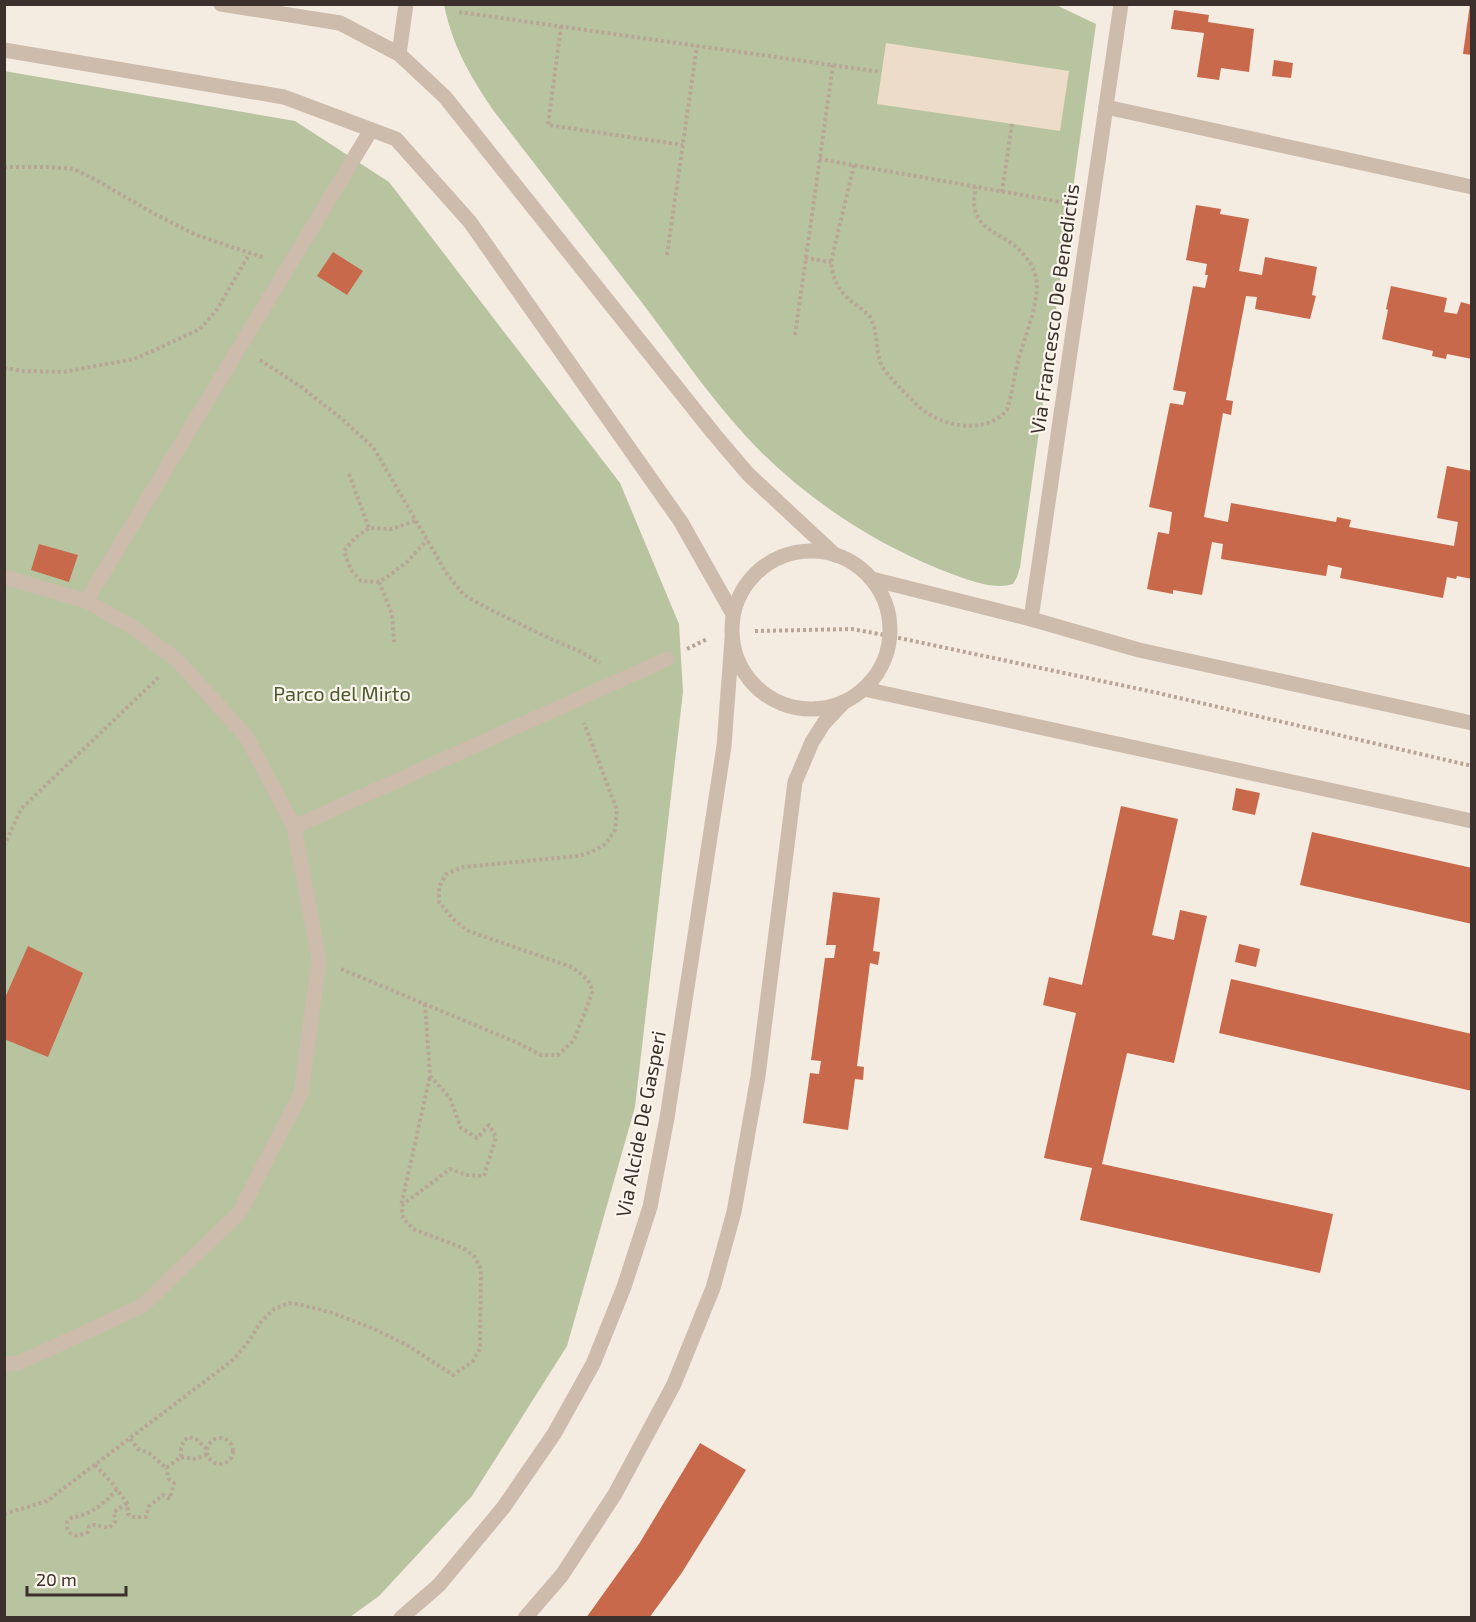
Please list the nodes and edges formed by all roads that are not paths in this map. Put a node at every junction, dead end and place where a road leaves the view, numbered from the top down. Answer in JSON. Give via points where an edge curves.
{"nodes":[{"id":1,"x":221,"y":4,"type":"edge"},
{"id":2,"x":406,"y":4,"type":"edge"},
{"id":3,"x":1121,"y":4,"type":"edge"},
{"id":4,"x":4,"y":50,"type":"edge"},
{"id":5,"x":399,"y":54,"type":"junction"},
{"id":6,"x":1106,"y":107,"type":"junction"},
{"id":7,"x":371,"y":130,"type":"junction"},
{"id":8,"x":1472,"y":187,"type":"edge"},
{"id":9,"x":835,"y":555,"type":"junction"},
{"id":10,"x":4,"y":577,"type":"edge"},
{"id":11,"x":872,"y":579,"type":"junction"},
{"id":12,"x":86,"y":601,"type":"junction"},
{"id":13,"x":733,"y":614,"type":"junction"},
{"id":14,"x":1030,"y":620,"type":"junction"},
{"id":15,"x":732,"y":635,"type":"junction"},
{"id":16,"x":667,"y":658,"type":"road end"},
{"id":17,"x":864,"y":689,"type":"junction"},
{"id":18,"x":843,"y":703,"type":"junction"},
{"id":19,"x":1472,"y":723,"type":"edge"},
{"id":20,"x":1472,"y":821,"type":"edge"},
{"id":21,"x":294,"y":827,"type":"junction"},
{"id":22,"x":4,"y":1364,"type":"edge"},
{"id":23,"x":401,"y":1617,"type":"edge"},
{"id":24,"x":525,"y":1617,"type":"edge"}],
"edges":[{"from":1,"to":5,"type":"street","via":[[340,23]]},
{"from":2,"to":5,"type":"street"},
{"from":3,"to":6,"type":"street","name":"Via Francesco De Benedictis"},
{"from":4,"to":7,"type":"street","via":[[284,97]]},
{"from":5,"to":9,"type":"street","via":[[444,97],[748,474]]},
{"from":6,"to":8,"type":"street"},
{"from":6,"to":14,"type":"street","name":"Via Francesco De Benedictis"},
{"from":7,"to":12,"type":"street"},
{"from":7,"to":13,"type":"street","via":[[396,139],[470,222],[681,522]]},
{"from":9,"to":11,"type":"street","via":[[850,560]]},
{"from":9,"to":13,"type":"street","via":[[801,551],[778,557],[757,571],[741,591]]},
{"from":10,"to":12,"type":"street"},
{"from":11,"to":14,"type":"street"},
{"from":11,"to":17,"type":"street","via":[[884,597],[890,636],[880,670]]},
{"from":12,"to":21,"type":"street","via":[[134,628],[177,660],[246,736]]},
{"from":13,"to":15,"type":"street","name":"Via Alcide De Gasperi"},
{"from":14,"to":19,"type":"street","via":[[1139,650]]},
{"from":15,"to":18,"type":"street","via":[[738,662],[752,683],[771,699],[819,709]]},
{"from":15,"to":23,"type":"street","name":"Via Alcide De Gasperi","via":[[724,746],[667,1118],[650,1207],[624,1287],[594,1364],[554,1434],[503,1508],[439,1585]]},
{"from":16,"to":21,"type":"street"},
{"from":17,"to":18,"type":"street"},
{"from":17,"to":20,"type":"street"},
{"from":18,"to":24,"type":"street","via":[[812,742],[795,782],[753,1108],[734,1212],[713,1288],[674,1384],[615,1494],[562,1575]]},
{"from":21,"to":22,"type":"street","via":[[320,960],[301,1093],[239,1213],[142,1306],[19,1363]]}]}
